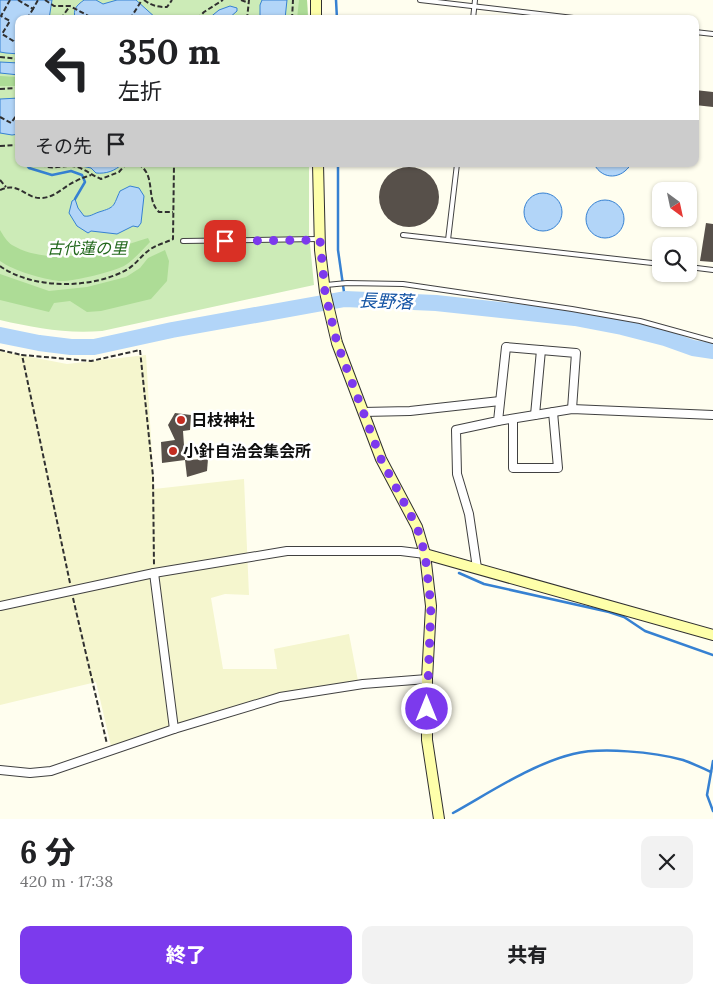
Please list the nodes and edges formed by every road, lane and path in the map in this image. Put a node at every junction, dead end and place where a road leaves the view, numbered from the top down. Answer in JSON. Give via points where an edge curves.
{"nodes":[{"id":1,"x":10,"y":0,"type":"edge"},
{"id":2,"x":18,"y":0,"type":"edge"},
{"id":3,"x":38,"y":0,"type":"edge"},
{"id":4,"x":45,"y":0,"type":"edge"},
{"id":5,"x":143,"y":0,"type":"edge"},
{"id":6,"x":172,"y":0,"type":"edge"},
{"id":7,"x":223,"y":0,"type":"edge"},
{"id":8,"x":240,"y":0,"type":"edge"},
{"id":9,"x":293,"y":0,"type":"edge"},
{"id":10,"x":316,"y":0,"type":"edge"},
{"id":11,"x":420,"y":0,"type":"edge"},
{"id":12,"x":475,"y":0,"type":"edge"},
{"id":13,"x":22,"y":1,"type":"edge"},
{"id":14,"x":249,"y":2,"type":"edge"},
{"id":15,"x":70,"y":6,"type":"junction"},
{"id":16,"x":474,"y":6,"type":"junction"},
{"id":17,"x":33,"y":9,"type":"junction"},
{"id":18,"x":29,"y":15,"type":"edge"},
{"id":19,"x":63,"y":15,"type":"edge"},
{"id":20,"x":87,"y":15,"type":"edge"},
{"id":21,"x":132,"y":15,"type":"edge"},
{"id":22,"x":201,"y":15,"type":"edge"},
{"id":23,"x":247,"y":15,"type":"edge"},
{"id":24,"x":292,"y":15,"type":"edge"},
{"id":25,"x":316,"y":15,"type":"edge"},
{"id":26,"x":473,"y":15,"type":"edge"},
{"id":27,"x":549,"y":15,"type":"edge"},
{"id":28,"x":699,"y":32,"type":"edge"},
{"id":29,"x":713,"y":34,"type":"edge"},
{"id":30,"x":15,"y":41,"type":"edge"},
{"id":31,"x":0,"y":57,"type":"edge"},
{"id":32,"x":15,"y":59,"type":"edge"},
{"id":33,"x":15,"y":88,"type":"edge"},
{"id":34,"x":0,"y":89,"type":"edge"},
{"id":35,"x":0,"y":117,"type":"edge"},
{"id":36,"x":15,"y":118,"type":"edge"},
{"id":37,"x":0,"y":146,"type":"edge"},
{"id":38,"x":15,"y":146,"type":"edge"},
{"id":39,"x":45,"y":167,"type":"edge"},
{"id":40,"x":64,"y":167,"type":"edge"},
{"id":41,"x":77,"y":167,"type":"edge"},
{"id":42,"x":123,"y":167,"type":"edge"},
{"id":43,"x":141,"y":167,"type":"edge"},
{"id":44,"x":174,"y":167,"type":"edge"},
{"id":45,"x":318,"y":167,"type":"edge"},
{"id":46,"x":457,"y":167,"type":"edge"},
{"id":47,"x":91,"y":175,"type":"junction"},
{"id":48,"x":0,"y":180,"type":"edge"},
{"id":49,"x":6,"y":187,"type":"junction"},
{"id":50,"x":0,"y":190,"type":"edge"},
{"id":51,"x":173,"y":212,"type":"junction"},
{"id":52,"x":404,"y":235,"type":"dead end"},
{"id":53,"x":320,"y":240,"type":"junction"},
{"id":54,"x":448,"y":240,"type":"junction"},
{"id":55,"x":183,"y":241,"type":"dead end"},
{"id":56,"x":652,"y":263,"type":"edge"},
{"id":57,"x":0,"y":266,"type":"edge"},
{"id":58,"x":697,"y":268,"type":"edge"},
{"id":59,"x":713,"y":270,"type":"edge"},
{"id":60,"x":325,"y":289,"type":"junction"},
{"id":61,"x":713,"y":341,"type":"edge"},
{"id":62,"x":0,"y":350,"type":"edge"},
{"id":63,"x":541,"y":350,"type":"junction"},
{"id":64,"x":22,"y":356,"type":"junction"},
{"id":65,"x":500,"y":401,"type":"junction"},
{"id":66,"x":572,"y":409,"type":"junction"},
{"id":67,"x":363,"y":412,"type":"junction"},
{"id":68,"x":553,"y":412,"type":"junction"},
{"id":69,"x":535,"y":415,"type":"junction"},
{"id":70,"x":713,"y":415,"type":"edge"},
{"id":71,"x":514,"y":419,"type":"junction"},
{"id":72,"x":498,"y":421,"type":"junction"},
{"id":73,"x":425,"y":554,"type":"junction"},
{"id":74,"x":477,"y":568,"type":"junction"},
{"id":75,"x":154,"y":573,"type":"junction"},
{"id":76,"x":72,"y":591,"type":"junction"},
{"id":77,"x":0,"y":606,"type":"edge"},
{"id":78,"x":713,"y":634,"type":"edge"},
{"id":79,"x":427,"y":679,"type":"junction"},
{"id":80,"x":174,"y":729,"type":"junction"},
{"id":81,"x":108,"y":751,"type":"junction"},
{"id":82,"x":0,"y":770,"type":"edge"},
{"id":83,"x":440,"y":819,"type":"edge"}],
"edges":[{"from":1,"to":30,"type":"path","via":[[0,16],[10,21],[2,34]]},
{"from":2,"to":13,"type":"path"},
{"from":3,"to":17,"type":"path"},
{"from":4,"to":15,"type":"path","via":[[54,6]]},
{"from":5,"to":6,"type":"path","via":[[153,6],[168,7]]},
{"from":5,"to":21,"type":"path"},
{"from":7,"to":22,"type":"path"},
{"from":8,"to":14,"type":"path"},
{"from":9,"to":24,"type":"path"},
{"from":10,"to":25,"type":"main road"},
{"from":11,"to":16,"type":"lane"},
{"from":12,"to":16,"type":"lane"},
{"from":13,"to":17,"type":"path"},
{"from":14,"to":23,"type":"path"},
{"from":15,"to":19,"type":"path"},
{"from":15,"to":20,"type":"path"},
{"from":16,"to":26,"type":"lane"},
{"from":16,"to":27,"type":"lane"},
{"from":17,"to":18,"type":"path"},
{"from":28,"to":29,"type":"lane"},
{"from":31,"to":32,"type":"path"},
{"from":33,"to":34,"type":"path"},
{"from":35,"to":36,"type":"path","via":[[11,123]]},
{"from":37,"to":38,"type":"path"},
{"from":39,"to":40,"type":"path"},
{"from":41,"to":47,"type":"path"},
{"from":42,"to":47,"type":"path","via":[[101,179]]},
{"from":43,"to":51,"type":"path","via":[[150,180],[156,209]]},
{"from":44,"to":51,"type":"path"},
{"from":45,"to":53,"type":"main road"},
{"from":46,"to":54,"type":"lane"},
{"from":47,"to":49,"type":"path","via":[[42,198]]},
{"from":48,"to":49,"type":"path"},
{"from":49,"to":50,"type":"path"},
{"from":51,"to":57,"type":"path","via":[[173,240],[150,249],[131,267],[90,282],[59,285],[26,278]]},
{"from":52,"to":54,"type":"lane"},
{"from":53,"to":55,"type":"lane"},
{"from":53,"to":60,"type":"main road"},
{"from":54,"to":56,"type":"lane"},
{"from":58,"to":59,"type":"lane"},
{"from":60,"to":61,"type":"lane","via":[[347,283],[403,284],[572,309]]},
{"from":60,"to":67,"type":"main road","via":[[337,343]]},
{"from":62,"to":64,"type":"path"},
{"from":63,"to":65,"type":"street","via":[[506,347]]},
{"from":63,"to":66,"type":"street","via":[[576,354]]},
{"from":63,"to":69,"type":"street"},
{"from":64,"to":75,"type":"path","via":[[91,361],[140,350],[153,476]]},
{"from":64,"to":76,"type":"path"},
{"from":65,"to":67,"type":"street","via":[[410,411]]},
{"from":65,"to":72,"type":"street"},
{"from":66,"to":68,"type":"street"},
{"from":66,"to":70,"type":"street"},
{"from":67,"to":73,"type":"main road","via":[[381,459],[417,527]]},
{"from":68,"to":69,"type":"street"},
{"from":68,"to":71,"type":"street","via":[[558,468],[513,468]]},
{"from":69,"to":71,"type":"street"},
{"from":71,"to":72,"type":"street"},
{"from":72,"to":74,"type":"street","via":[[456,430],[456,474],[469,514]]},
{"from":73,"to":74,"type":"main road"},
{"from":73,"to":75,"type":"street","via":[[287,551]]},
{"from":73,"to":79,"type":"main road","via":[[431,606]]},
{"from":74,"to":78,"type":"main road"},
{"from":75,"to":76,"type":"street"},
{"from":75,"to":80,"type":"street"},
{"from":76,"to":77,"type":"street"},
{"from":76,"to":81,"type":"path"},
{"from":79,"to":80,"type":"street","via":[[364,684],[280,697]]},
{"from":79,"to":83,"type":"main road","via":[[427,740]]},
{"from":80,"to":81,"type":"street"},
{"from":81,"to":82,"type":"street","via":[[51,771]]}]}
